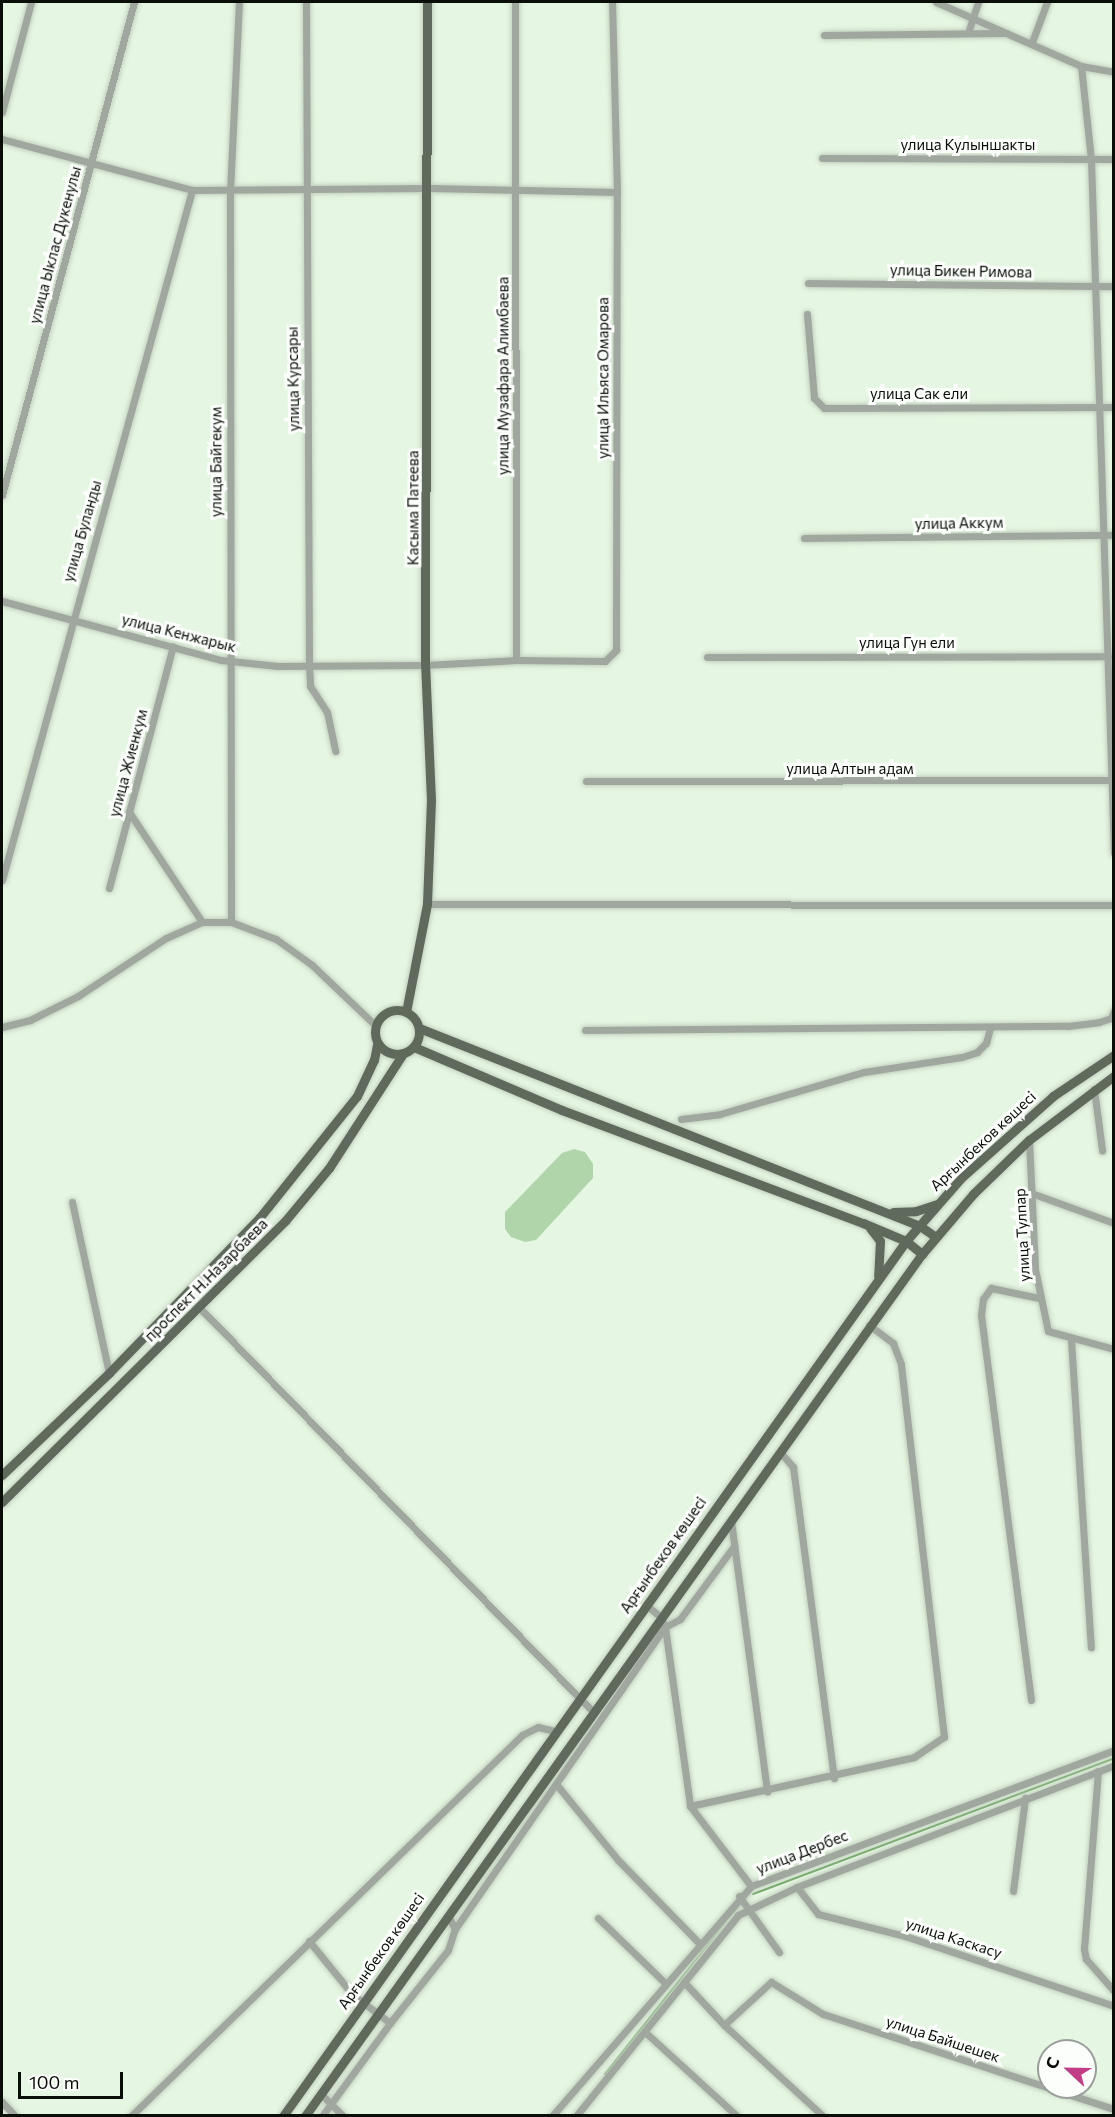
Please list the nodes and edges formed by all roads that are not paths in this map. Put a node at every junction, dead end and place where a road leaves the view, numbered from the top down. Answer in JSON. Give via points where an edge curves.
{"nodes":[{"id":1,"x":31,"y":2,"type":"edge"},
{"id":2,"x":134,"y":2,"type":"edge"},
{"id":3,"x":239,"y":2,"type":"edge"},
{"id":4,"x":306,"y":2,"type":"edge"},
{"id":5,"x":427,"y":2,"type":"edge"},
{"id":6,"x":514,"y":2,"type":"edge"},
{"id":7,"x":612,"y":2,"type":"edge"},
{"id":8,"x":936,"y":2,"type":"edge"},
{"id":9,"x":978,"y":2,"type":"edge"},
{"id":10,"x":1047,"y":2,"type":"edge"},
{"id":11,"x":973,"y":15,"type":"junction"},
{"id":12,"x":968,"y":33,"type":"junction"},
{"id":13,"x":1006,"y":33,"type":"junction"},
{"id":14,"x":824,"y":35,"type":"dead end"},
{"id":15,"x":1032,"y":42,"type":"junction"},
{"id":16,"x":1081,"y":66,"type":"junction"},
{"id":17,"x":1113,"y":72,"type":"edge"},
{"id":18,"x":2,"y":112,"type":"edge"},
{"id":19,"x":2,"y":138,"type":"edge"},
{"id":20,"x":822,"y":158,"type":"dead end"},
{"id":21,"x":1113,"y":159,"type":"edge"},
{"id":22,"x":1090,"y":160,"type":"junction"},
{"id":23,"x":92,"y":163,"type":"junction"},
{"id":24,"x":429,"y":188,"type":"junction"},
{"id":25,"x":192,"y":190,"type":"junction"},
{"id":26,"x":230,"y":192,"type":"junction"},
{"id":27,"x":305,"y":192,"type":"junction"},
{"id":28,"x":516,"y":192,"type":"junction"},
{"id":29,"x":617,"y":192,"type":"junction"},
{"id":30,"x":808,"y":283,"type":"dead end"},
{"id":31,"x":1095,"y":286,"type":"junction"},
{"id":32,"x":1113,"y":286,"type":"edge"},
{"id":33,"x":807,"y":314,"type":"dead end"},
{"id":34,"x":1097,"y":407,"type":"junction"},
{"id":35,"x":1113,"y":407,"type":"edge"},
{"id":36,"x":2,"y":495,"type":"edge"},
{"id":37,"x":1101,"y":535,"type":"junction"},
{"id":38,"x":1113,"y":535,"type":"edge"},
{"id":39,"x":804,"y":538,"type":"dead end"},
{"id":40,"x":2,"y":602,"type":"edge"},
{"id":41,"x":72,"y":620,"type":"junction"},
{"id":42,"x":173,"y":646,"type":"junction"},
{"id":43,"x":707,"y":657,"type":"dead end"},
{"id":44,"x":1110,"y":659,"type":"edge"},
{"id":45,"x":516,"y":660,"type":"junction"},
{"id":46,"x":229,"y":661,"type":"junction"},
{"id":47,"x":309,"y":665,"type":"junction"},
{"id":48,"x":425,"y":665,"type":"junction"},
{"id":49,"x":335,"y":751,"type":"dead end"},
{"id":50,"x":1112,"y":780,"type":"edge"},
{"id":51,"x":586,"y":781,"type":"dead end"},
{"id":52,"x":129,"y":812,"type":"junction"},
{"id":53,"x":1113,"y":853,"type":"edge"},
{"id":54,"x":2,"y":880,"type":"edge"},
{"id":55,"x":109,"y":888,"type":"dead end"},
{"id":56,"x":427,"y":904,"type":"junction"},
{"id":57,"x":1113,"y":905,"type":"edge"},
{"id":58,"x":202,"y":922,"type":"junction"},
{"id":59,"x":231,"y":922,"type":"junction"},
{"id":60,"x":1113,"y":1011,"type":"edge"},
{"id":61,"x":406,"y":1012,"type":"junction"},
{"id":62,"x":375,"y":1025,"type":"junction"},
{"id":63,"x":2,"y":1026,"type":"edge"},
{"id":64,"x":419,"y":1028,"type":"junction"},
{"id":65,"x":990,"y":1028,"type":"junction"},
{"id":66,"x":585,"y":1030,"type":"dead end"},
{"id":67,"x":377,"y":1044,"type":"junction"},
{"id":68,"x":414,"y":1047,"type":"junction"},
{"id":69,"x":402,"y":1055,"type":"junction"},
{"id":70,"x":1113,"y":1055,"type":"edge"},
{"id":71,"x":1113,"y":1076,"type":"edge"},
{"id":72,"x":1094,"y":1089,"type":"junction"},
{"id":73,"x":681,"y":1119,"type":"dead end"},
{"id":74,"x":1029,"y":1140,"type":"junction"},
{"id":75,"x":1102,"y":1149,"type":"dead end"},
{"id":76,"x":1034,"y":1194,"type":"junction"},
{"id":77,"x":72,"y":1202,"type":"dead end"},
{"id":78,"x":940,"y":1203,"type":"junction"},
{"id":79,"x":879,"y":1211,"type":"junction"},
{"id":80,"x":863,"y":1223,"type":"junction"},
{"id":81,"x":1113,"y":1223,"type":"edge"},
{"id":82,"x":920,"y":1226,"type":"junction"},
{"id":83,"x":936,"y":1237,"type":"junction"},
{"id":84,"x":906,"y":1241,"type":"junction"},
{"id":85,"x":922,"y":1254,"type":"junction"},
{"id":86,"x":878,"y":1279,"type":"junction"},
{"id":87,"x":1039,"y":1298,"type":"junction"},
{"id":88,"x":200,"y":1308,"type":"junction"},
{"id":89,"x":869,"y":1325,"type":"junction"},
{"id":90,"x":1071,"y":1340,"type":"junction"},
{"id":91,"x":1113,"y":1349,"type":"edge"},
{"id":92,"x":109,"y":1373,"type":"junction"},
{"id":93,"x":780,"y":1452,"type":"junction"},
{"id":94,"x":2,"y":1475,"type":"edge"},
{"id":95,"x":2,"y":1502,"type":"edge"},
{"id":96,"x":731,"y":1521,"type":"junction"},
{"id":97,"x":734,"y":1546,"type":"junction"},
{"id":98,"x":646,"y":1605,"type":"junction"},
{"id":99,"x":661,"y":1617,"type":"junction"},
{"id":100,"x":665,"y":1627,"type":"junction"},
{"id":101,"x":1091,"y":1647,"type":"dead end"},
{"id":102,"x":580,"y":1698,"type":"junction"},
{"id":103,"x":1031,"y":1700,"type":"dead end"},
{"id":104,"x":593,"y":1712,"type":"junction"},
{"id":105,"x":556,"y":1731,"type":"junction"},
{"id":106,"x":1113,"y":1750,"type":"edge"},
{"id":107,"x":1113,"y":1765,"type":"edge"},
{"id":108,"x":1098,"y":1771,"type":"junction"},
{"id":109,"x":834,"y":1778,"type":"junction"},
{"id":110,"x":556,"y":1784,"type":"junction"},
{"id":111,"x":767,"y":1792,"type":"junction"},
{"id":112,"x":1025,"y":1798,"type":"junction"},
{"id":113,"x":690,"y":1806,"type":"junction"},
{"id":114,"x":751,"y":1886,"type":"junction"},
{"id":115,"x":797,"y":1887,"type":"junction"},
{"id":116,"x":1013,"y":1891,"type":"dead end"},
{"id":117,"x":739,"y":1896,"type":"junction"},
{"id":118,"x":748,"y":1909,"type":"junction"},
{"id":119,"x":448,"y":1916,"type":"junction"},
{"id":120,"x":598,"y":1918,"type":"dead end"},
{"id":121,"x":454,"y":1929,"type":"junction"},
{"id":122,"x":309,"y":1941,"type":"junction"},
{"id":123,"x":699,"y":1943,"type":"junction"},
{"id":124,"x":779,"y":1952,"type":"dead end"},
{"id":125,"x":684,"y":1982,"type":"junction"},
{"id":126,"x":664,"y":1983,"type":"junction"},
{"id":127,"x":1113,"y":1991,"type":"edge"},
{"id":128,"x":363,"y":2002,"type":"junction"},
{"id":129,"x":1113,"y":2006,"type":"edge"},
{"id":130,"x":378,"y":2015,"type":"junction"},
{"id":131,"x":390,"y":2023,"type":"junction"},
{"id":132,"x":724,"y":2025,"type":"junction"},
{"id":133,"x":645,"y":2032,"type":"junction"},
{"id":134,"x":321,"y":2094,"type":"junction"},
{"id":135,"x":332,"y":2101,"type":"junction"},
{"id":136,"x":2,"y":2102,"type":"edge"},
{"id":137,"x":1113,"y":2109,"type":"edge"},
{"id":138,"x":15,"y":2115,"type":"edge"},
{"id":139,"x":131,"y":2115,"type":"edge"},
{"id":140,"x":283,"y":2115,"type":"edge"},
{"id":141,"x":305,"y":2115,"type":"edge"},
{"id":142,"x":322,"y":2115,"type":"edge"},
{"id":143,"x":343,"y":2115,"type":"edge"},
{"id":144,"x":552,"y":2115,"type":"edge"},
{"id":145,"x":578,"y":2115,"type":"edge"},
{"id":146,"x":737,"y":2115,"type":"edge"},
{"id":147,"x":823,"y":2115,"type":"edge"}],
"edges":[{"from":1,"to":18,"type":"street"},
{"from":2,"to":23,"type":"street","name":"улица Ыклас Дукенулы"},
{"from":3,"to":26,"type":"street","name":"улица Байгекум"},
{"from":4,"to":27,"type":"street","name":"улица Курсары"},
{"from":5,"to":24,"type":"main road","name":"Касыма Патеева"},
{"from":6,"to":28,"type":"street","name":"улица Музафара Алимбаева"},
{"from":7,"to":29,"type":"street","name":"улица Ильяса Омарова"},
{"from":8,"to":11,"type":"street"},
{"from":9,"to":11,"type":"street"},
{"from":10,"to":15,"type":"street"},
{"from":11,"to":12,"type":"street"},
{"from":11,"to":13,"type":"street"},
{"from":12,"to":13,"type":"street"},
{"from":12,"to":14,"type":"street"},
{"from":13,"to":15,"type":"street"},
{"from":15,"to":16,"type":"street"},
{"from":16,"to":17,"type":"street"},
{"from":16,"to":22,"type":"street"},
{"from":19,"to":23,"type":"street"},
{"from":20,"to":22,"type":"street","name":"улица Кулыншакты"},
{"from":21,"to":22,"type":"street","name":"улица Кулыншакты"},
{"from":22,"to":31,"type":"street"},
{"from":23,"to":25,"type":"street"},
{"from":23,"to":36,"type":"street","name":"улица Ыклас Дукенулы"},
{"from":24,"to":27,"type":"street"},
{"from":24,"to":28,"type":"street"},
{"from":24,"to":48,"type":"main road","name":"Касыма Патеева"},
{"from":25,"to":26,"type":"street"},
{"from":25,"to":41,"type":"street","name":"улица Буланды"},
{"from":26,"to":27,"type":"street"},
{"from":26,"to":46,"type":"street","name":"улица Байгекум"},
{"from":27,"to":47,"type":"street","name":"улица Курсары"},
{"from":28,"to":29,"type":"street"},
{"from":28,"to":45,"type":"street","name":"улица Музафара Алимбаева"},
{"from":29,"to":45,"type":"street","name":"улица Ильяса Омарова","via":[[616,650],[605,661]]},
{"from":30,"to":31,"type":"street","name":"улица Бикен Римова"},
{"from":31,"to":32,"type":"street","name":"улица Бикен Римова"},
{"from":31,"to":34,"type":"street"},
{"from":33,"to":34,"type":"street","name":"улица Сак ели","via":[[814,398],[824,408]]},
{"from":34,"to":35,"type":"street","name":"улица Сак ели"},
{"from":34,"to":37,"type":"street"},
{"from":37,"to":38,"type":"street","name":"улица Аккум"},
{"from":37,"to":39,"type":"street","name":"улица Аккум"},
{"from":37,"to":44,"type":"street"},
{"from":40,"to":41,"type":"street","name":"улица Кенжарык"},
{"from":41,"to":42,"type":"street","name":"улица Кенжарык"},
{"from":41,"to":54,"type":"street","name":"улица Буланды"},
{"from":42,"to":46,"type":"street","name":"улица Кенжарык"},
{"from":42,"to":52,"type":"street","name":"улица Жиенкум"},
{"from":43,"to":44,"type":"street","name":"улица Гун ели"},
{"from":44,"to":50,"type":"street"},
{"from":45,"to":48,"type":"street"},
{"from":46,"to":47,"type":"street","name":"улица Кенжарык"},
{"from":46,"to":59,"type":"street","name":"улица Байгекум"},
{"from":47,"to":48,"type":"street","name":"улица Кенжарык"},
{"from":47,"to":49,"type":"street","name":"улица Курсары","via":[[310,686],[327,712]]},
{"from":48,"to":56,"type":"main road","name":"Касыма Патеева","via":[[431,800]]},
{"from":50,"to":51,"type":"street","name":"улица Алтын адам"},
{"from":50,"to":53,"type":"street"},
{"from":52,"to":55,"type":"street","name":"улица Жиенкум"},
{"from":52,"to":58,"type":"street"},
{"from":56,"to":57,"type":"street"},
{"from":56,"to":61,"type":"main road","name":"Касыма Патеева"},
{"from":58,"to":59,"type":"street"},
{"from":58,"to":63,"type":"street","via":[[166,938],[78,996],[30,1020]]},
{"from":59,"to":62,"type":"street","via":[[276,939],[312,965]]},
{"from":60,"to":65,"type":"street","via":[[1111,1018],[1099,1022]]},
{"from":61,"to":62,"type":"main road","via":[[394,1010],[382,1015]]},
{"from":61,"to":64,"type":"main road"},
{"from":62,"to":67,"type":"main road"},
{"from":64,"to":68,"type":"main road"},
{"from":64,"to":79,"type":"main road"},
{"from":65,"to":66,"type":"street"},
{"from":65,"to":73,"type":"street","via":[[986,1043],[977,1052],[962,1057],[864,1072],[720,1114]]},
{"from":67,"to":69,"type":"main road","via":[[387,1053]]},
{"from":67,"to":92,"type":"main road","name":"проспект Н.Назарбаева","via":[[357,1096],[321,1145],[260,1216]]},
{"from":68,"to":69,"type":"main road"},
{"from":68,"to":80,"type":"main road","via":[[562,1110]]},
{"from":69,"to":88,"type":"main road","name":"проспект Н.Назарбаева","via":[[329,1168],[268,1239]]},
{"from":70,"to":78,"type":"main road","name":"Арғынбеков көшесі","via":[[1053,1096]]},
{"from":71,"to":72,"type":"main road","name":"Арғынбеков көшесі"},
{"from":72,"to":74,"type":"main road","name":"Арғынбеков көшесі"},
{"from":72,"to":75,"type":"street"},
{"from":74,"to":76,"type":"street","name":"улица Тулпар"},
{"from":74,"to":83,"type":"main road","name":"Арғынбеков көшесі","via":[[973,1194]]},
{"from":76,"to":81,"type":"street"},
{"from":76,"to":87,"type":"street","name":"улица Тулпар"},
{"from":77,"to":92,"type":"street"},
{"from":78,"to":79,"type":"main road","via":[[901,1213]]},
{"from":78,"to":82,"type":"main road","name":"Арғынбеков көшесі"},
{"from":79,"to":82,"type":"main road"},
{"from":80,"to":84,"type":"main road"},
{"from":80,"to":86,"type":"main road","via":[[880,1241]]},
{"from":82,"to":83,"type":"main road"},
{"from":82,"to":84,"type":"main road","name":"Арғынбеков көшесі"},
{"from":83,"to":85,"type":"main road","name":"Арғынбеков көшесі"},
{"from":84,"to":85,"type":"main road"},
{"from":84,"to":86,"type":"main road","name":"Арғынбеков көшесі"},
{"from":85,"to":89,"type":"main road","name":"Арғынбеков көшесі"},
{"from":86,"to":98,"type":"main road","name":"Арғынбеков көшесі"},
{"from":87,"to":90,"type":"street","name":"улица Тулпар","via":[[1048,1330]]},
{"from":87,"to":103,"type":"street","via":[[991,1288],[981,1315]]},
{"from":88,"to":95,"type":"main road","name":"проспект Н.Назарбаева"},
{"from":88,"to":102,"type":"street"},
{"from":89,"to":93,"type":"main road","name":"Арғынбеков көшесі"},
{"from":89,"to":109,"type":"street","via":[[893,1343],[901,1364],[945,1729],[938,1745],[914,1757]]},
{"from":90,"to":91,"type":"street","name":"улица Тулпар"},
{"from":90,"to":101,"type":"street"},
{"from":92,"to":94,"type":"main road","name":"проспект Н.Назарбаева"},
{"from":93,"to":96,"type":"main road","name":"Арғынбеков көшесі"},
{"from":93,"to":109,"type":"street","via":[[793,1467]]},
{"from":96,"to":97,"type":"street"},
{"from":96,"to":99,"type":"main road","name":"Арғынбеков көшесі"},
{"from":97,"to":100,"type":"street","via":[[680,1619]]},
{"from":97,"to":111,"type":"street"},
{"from":98,"to":99,"type":"street"},
{"from":98,"to":102,"type":"main road","name":"Арғынбеков көшесі"},
{"from":99,"to":100,"type":"street"},
{"from":99,"to":104,"type":"main road","name":"Арғынбеков көшесі"},
{"from":100,"to":110,"type":"street"},
{"from":100,"to":113,"type":"street"},
{"from":102,"to":104,"type":"street"},
{"from":102,"to":105,"type":"main road","name":"Арғынбеков көшесі"},
{"from":104,"to":119,"type":"main road","name":"Арғынбеков көшесі"},
{"from":105,"to":122,"type":"street","via":[[538,1727],[522,1735]]},
{"from":105,"to":128,"type":"main road","name":"Арғынбеков көшесі"},
{"from":106,"to":114,"type":"street","name":"улица Дербес"},
{"from":107,"to":108,"type":"street","name":"улица Дербес"},
{"from":108,"to":112,"type":"street","name":"улица Дербес"},
{"from":108,"to":127,"type":"street","via":[[1084,1949],[1086,1959]]},
{"from":109,"to":111,"type":"street"},
{"from":110,"to":121,"type":"street"},
{"from":110,"to":123,"type":"street","via":[[618,1860]]},
{"from":111,"to":113,"type":"street"},
{"from":112,"to":115,"type":"street","name":"улица Дербес"},
{"from":112,"to":116,"type":"street"},
{"from":113,"to":114,"type":"street"},
{"from":114,"to":117,"type":"street","name":"улица Дербес"},
{"from":115,"to":118,"type":"street","name":"улица Дербес"},
{"from":115,"to":129,"type":"street","name":"улица Каскасу","via":[[818,1914],[905,1936]]},
{"from":117,"to":118,"type":"street"},
{"from":117,"to":123,"type":"street","name":"улица Дербес"},
{"from":118,"to":124,"type":"street"},
{"from":118,"to":125,"type":"street","name":"улица Дербес"},
{"from":119,"to":121,"type":"street"},
{"from":119,"to":130,"type":"main road","name":"Арғынбеков көшесі"},
{"from":120,"to":126,"type":"street"},
{"from":121,"to":131,"type":"street","via":[[448,1950]]},
{"from":122,"to":128,"type":"street"},
{"from":122,"to":139,"type":"street"},
{"from":123,"to":126,"type":"street","name":"улица Дербес"},
{"from":125,"to":132,"type":"street"},
{"from":125,"to":133,"type":"street","name":"улица Дербес"},
{"from":126,"to":144,"type":"street","name":"улица Дербес"},
{"from":128,"to":130,"type":"street"},
{"from":128,"to":140,"type":"main road","name":"Арғынбеков көшесі"},
{"from":130,"to":131,"type":"street"},
{"from":130,"to":134,"type":"main road","name":"Арғынбеков көшесі"},
{"from":131,"to":135,"type":"street"},
{"from":132,"to":137,"type":"street","name":"улица Байшешек","via":[[771,1982],[823,2014]]},
{"from":132,"to":147,"type":"street"},
{"from":133,"to":145,"type":"street","name":"улица Дербес"},
{"from":133,"to":146,"type":"street"},
{"from":134,"to":135,"type":"street"},
{"from":134,"to":141,"type":"main road","name":"Арғынбеков көшесі"},
{"from":135,"to":142,"type":"street"},
{"from":135,"to":143,"type":"street"},
{"from":136,"to":138,"type":"street"}]}
